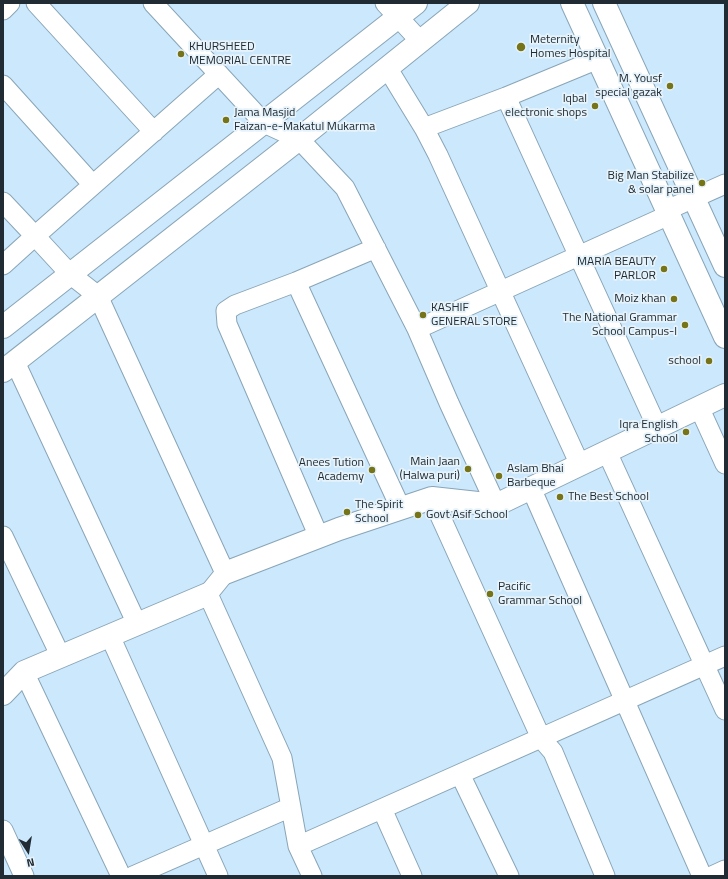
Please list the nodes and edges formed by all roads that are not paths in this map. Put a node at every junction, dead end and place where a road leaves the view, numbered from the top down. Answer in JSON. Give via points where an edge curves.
{"nodes":[{"id":1,"x":10,"y":3,"type":"edge"},
{"id":2,"x":36,"y":3,"type":"edge"},
{"id":3,"x":153,"y":3,"type":"edge"},
{"id":4,"x":416,"y":3,"type":"edge"},
{"id":5,"x":468,"y":3,"type":"edge"},
{"id":6,"x":572,"y":3,"type":"edge"},
{"id":7,"x":604,"y":3,"type":"edge"},
{"id":8,"x":3,"y":10,"type":"edge"},
{"id":9,"x":391,"y":10,"type":"edge"},
{"id":10,"x":421,"y":42,"type":"junction"},
{"id":11,"x":598,"y":59,"type":"junction"},
{"id":12,"x":388,"y":69,"type":"junction"},
{"id":13,"x":219,"y":74,"type":"junction"},
{"id":14,"x":3,"y":85,"type":"edge"},
{"id":15,"x":506,"y":97,"type":"junction"},
{"id":16,"x":264,"y":122,"type":"junction"},
{"id":17,"x":424,"y":128,"type":"junction"},
{"id":18,"x":154,"y":132,"type":"junction"},
{"id":19,"x":299,"y":139,"type":"junction"},
{"id":20,"x":725,"y":184,"type":"edge"},
{"id":21,"x":93,"y":186,"type":"junction"},
{"id":22,"x":694,"y":198,"type":"junction"},
{"id":23,"x":3,"y":202,"type":"edge"},
{"id":24,"x":668,"y":212,"type":"junction"},
{"id":25,"x":35,"y":236,"type":"junction"},
{"id":26,"x":376,"y":248,"type":"junction"},
{"id":27,"x":579,"y":256,"type":"junction"},
{"id":28,"x":3,"y":265,"type":"edge"},
{"id":29,"x":725,"y":266,"type":"edge"},
{"id":30,"x":70,"y":274,"type":"junction"},
{"id":31,"x":296,"y":282,"type":"junction"},
{"id":32,"x":501,"y":291,"type":"junction"},
{"id":33,"x":98,"y":296,"type":"junction"},
{"id":34,"x":3,"y":327,"type":"edge"},
{"id":35,"x":417,"y":329,"type":"junction"},
{"id":36,"x":725,"y":337,"type":"edge"},
{"id":37,"x":9,"y":367,"type":"edge"},
{"id":38,"x":725,"y":395,"type":"edge"},
{"id":39,"x":699,"y":407,"type":"junction"},
{"id":40,"x":657,"y":427,"type":"junction"},
{"id":41,"x":606,"y":452,"type":"junction"},
{"id":42,"x":725,"y":464,"type":"edge"},
{"id":43,"x":580,"y":465,"type":"junction"},
{"id":44,"x":531,"y":488,"type":"junction"},
{"id":45,"x":432,"y":498,"type":"junction"},
{"id":46,"x":496,"y":505,"type":"junction"},
{"id":47,"x":401,"y":509,"type":"junction"},
{"id":48,"x":3,"y":536,"type":"edge"},
{"id":49,"x":319,"y":537,"type":"junction"},
{"id":50,"x":225,"y":573,"type":"junction"},
{"id":51,"x":208,"y":594,"type":"junction"},
{"id":52,"x":137,"y":624,"type":"junction"},
{"id":53,"x":110,"y":636,"type":"junction"},
{"id":54,"x":725,"y":656,"type":"edge"},
{"id":55,"x":61,"y":657,"type":"junction"},
{"id":56,"x":704,"y":665,"type":"junction"},
{"id":57,"x":24,"y":672,"type":"junction"},
{"id":58,"x":3,"y":694,"type":"edge"},
{"id":59,"x":625,"y":701,"type":"junction"},
{"id":60,"x":725,"y":710,"type":"edge"},
{"id":61,"x":542,"y":738,"type":"junction"},
{"id":62,"x":460,"y":774,"type":"junction"},
{"id":63,"x":291,"y":807,"type":"junction"},
{"id":64,"x":382,"y":809,"type":"junction"},
{"id":65,"x":3,"y":830,"type":"edge"},
{"id":66,"x":204,"y":845,"type":"junction"},
{"id":67,"x":298,"y":846,"type":"junction"},
{"id":68,"x":725,"y":870,"type":"edge"},
{"id":69,"x":24,"y":876,"type":"edge"},
{"id":70,"x":120,"y":876,"type":"edge"},
{"id":71,"x":133,"y":876,"type":"edge"},
{"id":72,"x":218,"y":876,"type":"edge"},
{"id":73,"x":312,"y":876,"type":"edge"},
{"id":74,"x":412,"y":876,"type":"edge"},
{"id":75,"x":509,"y":876,"type":"edge"},
{"id":76,"x":605,"y":876,"type":"edge"},
{"id":77,"x":702,"y":876,"type":"edge"},
{"id":78,"x":712,"y":876,"type":"edge"}],
"edges":[{"from":1,"to":8,"type":"street"},
{"from":2,"to":18,"type":"street"},
{"from":3,"to":13,"type":"street"},
{"from":4,"to":9,"type":"street"},
{"from":5,"to":10,"type":"street"},
{"from":6,"to":11,"type":"street"},
{"from":7,"to":22,"type":"street"},
{"from":9,"to":10,"type":"street"},
{"from":9,"to":16,"type":"street"},
{"from":10,"to":12,"type":"street"},
{"from":11,"to":15,"type":"street"},
{"from":11,"to":24,"type":"street"},
{"from":12,"to":17,"type":"street"},
{"from":12,"to":19,"type":"street"},
{"from":13,"to":16,"type":"street"},
{"from":13,"to":18,"type":"street"},
{"from":14,"to":21,"type":"street"},
{"from":15,"to":17,"type":"street"},
{"from":15,"to":27,"type":"street"},
{"from":16,"to":19,"type":"street"},
{"from":16,"to":30,"type":"street"},
{"from":17,"to":32,"type":"street"},
{"from":18,"to":21,"type":"street"},
{"from":19,"to":26,"type":"street","via":[[345,188]]},
{"from":19,"to":33,"type":"street"},
{"from":20,"to":22,"type":"street"},
{"from":21,"to":25,"type":"street"},
{"from":22,"to":24,"type":"street"},
{"from":22,"to":29,"type":"street"},
{"from":23,"to":25,"type":"street"},
{"from":24,"to":27,"type":"street"},
{"from":24,"to":36,"type":"street"},
{"from":25,"to":28,"type":"street"},
{"from":25,"to":30,"type":"street"},
{"from":26,"to":31,"type":"street"},
{"from":26,"to":35,"type":"street"},
{"from":27,"to":32,"type":"street"},
{"from":27,"to":40,"type":"street"},
{"from":30,"to":33,"type":"street"},
{"from":30,"to":34,"type":"street"},
{"from":31,"to":47,"type":"street"},
{"from":31,"to":49,"type":"street","via":[[235,305],[226,311],[227,324]]},
{"from":32,"to":35,"type":"street"},
{"from":32,"to":43,"type":"street"},
{"from":33,"to":37,"type":"street"},
{"from":33,"to":50,"type":"street"},
{"from":35,"to":46,"type":"street"},
{"from":37,"to":52,"type":"street"},
{"from":38,"to":39,"type":"street"},
{"from":39,"to":40,"type":"street"},
{"from":39,"to":42,"type":"street"},
{"from":40,"to":41,"type":"street"},
{"from":41,"to":43,"type":"street"},
{"from":41,"to":56,"type":"street"},
{"from":43,"to":44,"type":"street"},
{"from":44,"to":46,"type":"street"},
{"from":44,"to":59,"type":"street"},
{"from":45,"to":46,"type":"street"},
{"from":45,"to":47,"type":"street"},
{"from":45,"to":61,"type":"street"},
{"from":47,"to":49,"type":"street"},
{"from":48,"to":55,"type":"street"},
{"from":49,"to":50,"type":"street"},
{"from":50,"to":51,"type":"street"},
{"from":51,"to":52,"type":"street"},
{"from":51,"to":63,"type":"street","via":[[282,758]]},
{"from":52,"to":53,"type":"street"},
{"from":53,"to":55,"type":"street"},
{"from":53,"to":66,"type":"street"},
{"from":54,"to":56,"type":"street"},
{"from":55,"to":57,"type":"street"},
{"from":56,"to":59,"type":"street"},
{"from":56,"to":60,"type":"street"},
{"from":57,"to":58,"type":"street"},
{"from":57,"to":70,"type":"street"},
{"from":59,"to":61,"type":"street"},
{"from":59,"to":77,"type":"street"},
{"from":61,"to":62,"type":"street"},
{"from":61,"to":76,"type":"street","via":[[553,752]]},
{"from":62,"to":64,"type":"street"},
{"from":62,"to":75,"type":"street"},
{"from":63,"to":66,"type":"street"},
{"from":63,"to":67,"type":"street"},
{"from":64,"to":67,"type":"street"},
{"from":64,"to":74,"type":"street"},
{"from":65,"to":69,"type":"street"},
{"from":66,"to":71,"type":"street"},
{"from":66,"to":72,"type":"street"},
{"from":67,"to":73,"type":"street"},
{"from":68,"to":78,"type":"street"}]}
